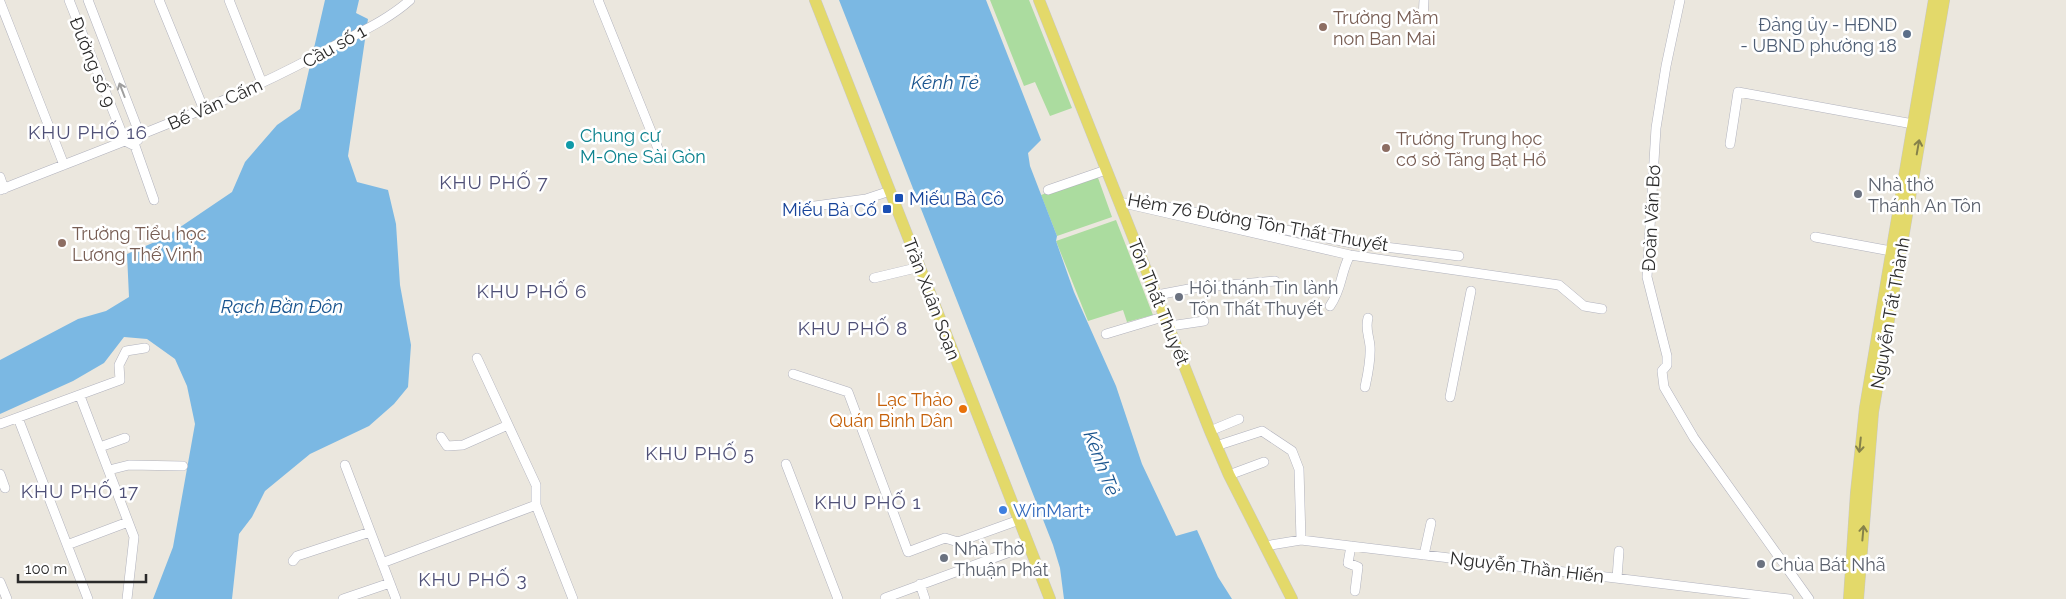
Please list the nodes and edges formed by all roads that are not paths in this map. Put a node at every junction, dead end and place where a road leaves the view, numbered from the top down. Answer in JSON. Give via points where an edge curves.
{"nodes":[{"id":1,"x":68,"y":0,"type":"edge"},
{"id":2,"x":88,"y":0,"type":"edge"},
{"id":3,"x":159,"y":0,"type":"edge"},
{"id":4,"x":229,"y":0,"type":"edge"},
{"id":5,"x":410,"y":0,"type":"edge"},
{"id":6,"x":598,"y":0,"type":"edge"},
{"id":7,"x":815,"y":0,"type":"edge"},
{"id":8,"x":1039,"y":0,"type":"edge"},
{"id":9,"x":1424,"y":0,"type":"edge"},
{"id":10,"x":1680,"y":0,"type":"edge"},
{"id":11,"x":1934,"y":0,"type":"edge"},
{"id":12,"x":1944,"y":0,"type":"edge"},
{"id":13,"x":0,"y":2,"type":"edge"},
{"id":14,"x":1423,"y":20,"type":"dead end"},
{"id":15,"x":289,"y":71,"type":"joint"},
{"id":16,"x":262,"y":83,"type":"junction"},
{"id":17,"x":204,"y":110,"type":"junction"},
{"id":18,"x":1913,"y":124,"type":"junction"},
{"id":19,"x":140,"y":135,"type":"junction"},
{"id":20,"x":125,"y":141,"type":"junction"},
{"id":21,"x":1730,"y":144,"type":"dead end"},
{"id":22,"x":135,"y":146,"type":"junction"},
{"id":23,"x":662,"y":156,"type":"dead end"},
{"id":24,"x":64,"y":165,"type":"junction"},
{"id":25,"x":1106,"y":170,"type":"junction"},
{"id":26,"x":0,"y":177,"type":"edge"},
{"id":27,"x":2,"y":190,"type":"edge"},
{"id":28,"x":1048,"y":190,"type":"dead end"},
{"id":29,"x":890,"y":191,"type":"junction"},
{"id":30,"x":1118,"y":199,"type":"junction"},
{"id":31,"x":154,"y":200,"type":"dead end"},
{"id":32,"x":815,"y":206,"type":"dead end"},
{"id":33,"x":1815,"y":237,"type":"dead end"},
{"id":34,"x":1891,"y":251,"type":"junction"},
{"id":35,"x":1350,"y":255,"type":"junction"},
{"id":36,"x":1459,"y":256,"type":"dead end"},
{"id":37,"x":920,"y":266,"type":"junction"},
{"id":38,"x":874,"y":278,"type":"dead end"},
{"id":39,"x":1275,"y":281,"type":"dead end"},
{"id":40,"x":1471,"y":292,"type":"dead end"},
{"id":41,"x":1157,"y":295,"type":"junction"},
{"id":42,"x":1330,"y":306,"type":"dead end"},
{"id":43,"x":1602,"y":309,"type":"dead end"},
{"id":44,"x":1368,"y":318,"type":"dead end"},
{"id":45,"x":1168,"y":321,"type":"junction"},
{"id":46,"x":1204,"y":321,"type":"dead end"},
{"id":47,"x":1106,"y":334,"type":"dead end"},
{"id":48,"x":145,"y":348,"type":"dead end"},
{"id":49,"x":477,"y":358,"type":"dead end"},
{"id":50,"x":794,"y":374,"type":"dead end"},
{"id":51,"x":1365,"y":386,"type":"dead end"},
{"id":52,"x":80,"y":396,"type":"junction"},
{"id":53,"x":1450,"y":397,"type":"dead end"},
{"id":54,"x":18,"y":418,"type":"junction"},
{"id":55,"x":1239,"y":419,"type":"dead end"},
{"id":56,"x":0,"y":424,"type":"edge"},
{"id":57,"x":508,"y":425,"type":"junction"},
{"id":58,"x":1210,"y":430,"type":"junction"},
{"id":59,"x":441,"y":437,"type":"dead end"},
{"id":60,"x":125,"y":438,"type":"dead end"},
{"id":61,"x":1216,"y":446,"type":"junction"},
{"id":62,"x":100,"y":447,"type":"junction"},
{"id":63,"x":1264,"y":462,"type":"dead end"},
{"id":64,"x":786,"y":464,"type":"dead end"},
{"id":65,"x":345,"y":465,"type":"dead end"},
{"id":66,"x":183,"y":466,"type":"dead end"},
{"id":67,"x":109,"y":470,"type":"junction"},
{"id":68,"x":0,"y":474,"type":"edge"},
{"id":69,"x":1230,"y":475,"type":"junction"},
{"id":70,"x":5,"y":488,"type":"dead end"},
{"id":71,"x":536,"y":505,"type":"junction"},
{"id":72,"x":1019,"y":520,"type":"junction"},
{"id":73,"x":128,"y":522,"type":"junction"},
{"id":74,"x":1431,"y":523,"type":"dead end"},
{"id":75,"x":370,"y":532,"type":"junction"},
{"id":76,"x":1301,"y":540,"type":"junction"},
{"id":77,"x":1029,"y":544,"type":"junction"},
{"id":78,"x":67,"y":545,"type":"junction"},
{"id":79,"x":1265,"y":546,"type":"junction"},
{"id":80,"x":1351,"y":546,"type":"junction"},
{"id":81,"x":1618,"y":551,"type":"dead end"},
{"id":82,"x":1424,"y":555,"type":"junction"},
{"id":83,"x":293,"y":561,"type":"dead end"},
{"id":84,"x":382,"y":563,"type":"junction"},
{"id":85,"x":1616,"y":578,"type":"junction"},
{"id":86,"x":0,"y":582,"type":"edge"},
{"id":87,"x":390,"y":583,"type":"junction"},
{"id":88,"x":920,"y":584,"type":"junction"},
{"id":89,"x":1355,"y":591,"type":"dead end"},
{"id":90,"x":886,"y":598,"type":"edge"},
{"id":91,"x":7,"y":599,"type":"edge"},
{"id":92,"x":88,"y":599,"type":"edge"},
{"id":93,"x":127,"y":599,"type":"edge"},
{"id":94,"x":343,"y":599,"type":"edge"},
{"id":95,"x":396,"y":599,"type":"edge"},
{"id":96,"x":573,"y":599,"type":"edge"},
{"id":97,"x":838,"y":599,"type":"edge"},
{"id":98,"x":925,"y":599,"type":"edge"},
{"id":99,"x":1050,"y":599,"type":"edge"},
{"id":100,"x":1292,"y":599,"type":"edge"},
{"id":101,"x":1790,"y":599,"type":"edge"},
{"id":102,"x":1809,"y":599,"type":"edge"},
{"id":103,"x":1849,"y":599,"type":"edge"},
{"id":104,"x":1858,"y":599,"type":"edge"}],
"edges":[{"from":1,"to":20,"type":"street","name":"Đường số 9"},
{"from":19,"to":2,"type":"street","one_way":true},
{"from":3,"to":17,"type":"street"},
{"from":4,"to":16,"type":"street"},
{"from":5,"to":15,"type":"street","name":"Cầu số 1"},
{"from":6,"to":23,"type":"street"},
{"from":7,"to":29,"type":"main road","name":"Trần Xuân Soạn"},
{"from":8,"to":25,"type":"main road","name":"Tôn Thất Thuyết"},
{"from":9,"to":14,"type":"street"},
{"from":10,"to":102,"type":"street","name":"Đoàn Văn Bơ","via":[[1656,128],[1647,277],[1667,356],[1667,365],[1662,371],[1664,387],[1694,438]]},
{"from":11,"to":18,"type":"main road","name":"Nguyễn Tất Thành"},
{"from":104,"to":12,"type":"main road","name":"Nguyễn Tất Thành","one_way":true,"via":[[1873,412]]},
{"from":13,"to":24,"type":"street"},
{"from":15,"to":16,"type":"street","name":"Bế Văn Cấm"},
{"from":16,"to":17,"type":"street","name":"Bế Văn Cấm"},
{"from":17,"to":19,"type":"street","name":"Bế Văn Cấm"},
{"from":18,"to":21,"type":"street","via":[[1738,92]]},
{"from":18,"to":34,"type":"main road","name":"Nguyễn Tất Thành"},
{"from":19,"to":20,"type":"street","name":"Bế Văn Cấm"},
{"from":19,"to":22,"type":"street"},
{"from":20,"to":22,"type":"street"},
{"from":20,"to":24,"type":"street","name":"Bế Văn Cấm"},
{"from":22,"to":31,"type":"street"},
{"from":24,"to":27,"type":"street","name":"Bế Văn Cấm"},
{"from":25,"to":28,"type":"street"},
{"from":25,"to":30,"type":"main road","name":"Tôn Thất Thuyết"},
{"from":26,"to":27,"type":"street"},
{"from":29,"to":32,"type":"street","via":[[866,199]]},
{"from":29,"to":37,"type":"main road","name":"Trần Xuân Soạn"},
{"from":30,"to":35,"type":"street"},
{"from":30,"to":36,"type":"street","name":"Hẻm 76 Đường Tôn Thất Thuyết","via":[[1352,243]]},
{"from":30,"to":41,"type":"main road","name":"Tôn Thất Thuyết"},
{"from":33,"to":34,"type":"street"},
{"from":34,"to":103,"type":"main road","name":"Nguyễn Tất Thành","one_way":true,"via":[[1864,408]]},
{"from":35,"to":42,"type":"street","via":[[1344,266],[1342,285]]},
{"from":35,"to":43,"type":"street","via":[[1559,285],[1584,306]]},
{"from":37,"to":38,"type":"street"},
{"from":37,"to":72,"type":"main road","name":"Trần Xuân Soạn"},
{"from":39,"to":41,"type":"street","via":[[1194,288]]},
{"from":40,"to":53,"type":"street"},
{"from":41,"to":45,"type":"main road","name":"Tôn Thất Thuyết"},
{"from":44,"to":51,"type":"street","via":[[1370,366]]},
{"from":45,"to":46,"type":"street"},
{"from":45,"to":47,"type":"street"},
{"from":45,"to":58,"type":"main road","name":"Tôn Thất Thuyết"},
{"from":48,"to":52,"type":"street","via":[[126,351],[119,365],[120,380]]},
{"from":49,"to":57,"type":"street"},
{"from":50,"to":72,"type":"street","via":[[848,392],[908,552],[945,538],[958,542]]},
{"from":52,"to":54,"type":"street"},
{"from":52,"to":62,"type":"street"},
{"from":54,"to":56,"type":"street"},
{"from":54,"to":78,"type":"street"},
{"from":55,"to":58,"type":"street"},
{"from":57,"to":59,"type":"street","via":[[463,445],[447,446]]},
{"from":57,"to":71,"type":"street","via":[[536,485]]},
{"from":58,"to":61,"type":"main road","name":"Tôn Thất Thuyết"},
{"from":60,"to":62,"type":"street"},
{"from":61,"to":69,"type":"main road","name":"Tôn Thất Thuyết"},
{"from":61,"to":76,"type":"street","via":[[1262,431],[1292,451],[1299,469]]},
{"from":62,"to":67,"type":"street"},
{"from":63,"to":69,"type":"street"},
{"from":64,"to":97,"type":"street"},
{"from":65,"to":75,"type":"street"},
{"from":66,"to":67,"type":"street","via":[[129,465]]},
{"from":67,"to":73,"type":"street"},
{"from":68,"to":70,"type":"street"},
{"from":69,"to":79,"type":"main road","name":"Tôn Thất Thuyết"},
{"from":71,"to":84,"type":"street"},
{"from":71,"to":96,"type":"street"},
{"from":72,"to":77,"type":"main road","name":"Trần Xuân Soạn"},
{"from":73,"to":78,"type":"street"},
{"from":73,"to":93,"type":"street","via":[[134,537]]},
{"from":74,"to":82,"type":"street"},
{"from":75,"to":83,"type":"street","via":[[297,556]]},
{"from":75,"to":84,"type":"street"},
{"from":76,"to":79,"type":"street","name":"Nguyễn Thần Hiến"},
{"from":76,"to":80,"type":"street","name":"Nguyễn Thần Hiến"},
{"from":77,"to":88,"type":"street"},
{"from":77,"to":99,"type":"main road","name":"Trần Xuân Soạn"},
{"from":78,"to":92,"type":"street"},
{"from":79,"to":100,"type":"main road","name":"Tôn Thất Thuyết"},
{"from":80,"to":82,"type":"street","name":"Nguyễn Thần Hiến"},
{"from":80,"to":89,"type":"street","via":[[1348,563],[1358,567]]},
{"from":81,"to":85,"type":"street"},
{"from":82,"to":85,"type":"street","name":"Nguyễn Thần Hiến"},
{"from":84,"to":87,"type":"street"},
{"from":85,"to":101,"type":"street","name":"Nguyễn Thần Hiến"},
{"from":86,"to":91,"type":"street"},
{"from":87,"to":94,"type":"street"},
{"from":87,"to":95,"type":"street"},
{"from":88,"to":90,"type":"street"},
{"from":88,"to":98,"type":"street"}]}
